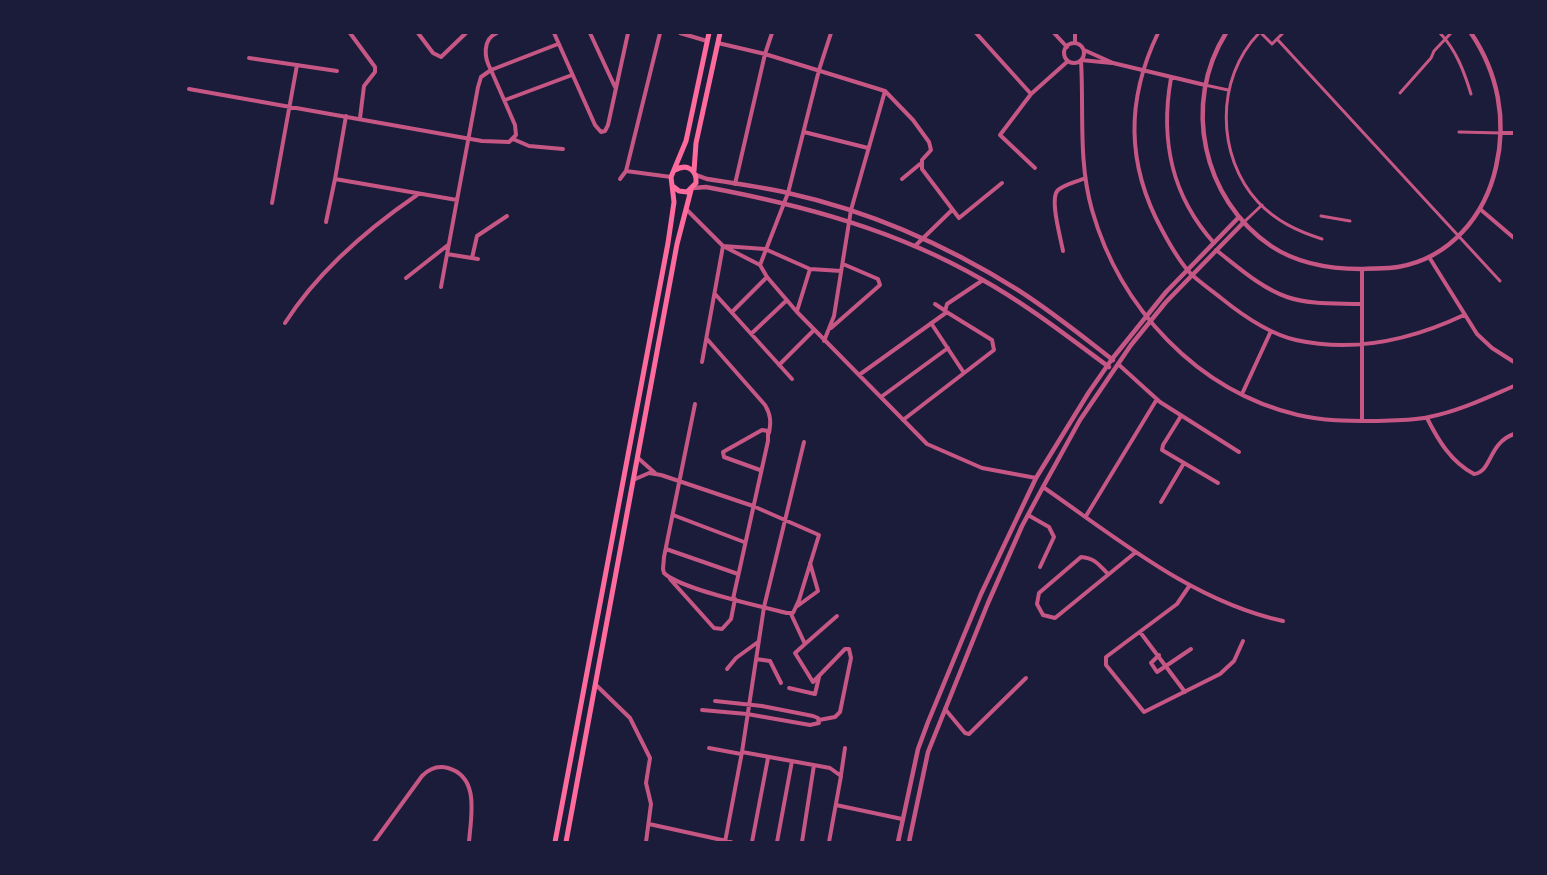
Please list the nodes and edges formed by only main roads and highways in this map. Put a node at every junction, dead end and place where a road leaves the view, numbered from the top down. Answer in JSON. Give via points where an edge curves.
{"nodes":[{"id":1,"x":709,"y":33,"type":"edge"},
{"id":2,"x":720,"y":33,"type":"edge"},
{"id":3,"x":675,"y":170,"type":"junction"},
{"id":4,"x":695,"y":173,"type":"junction"},
{"id":5,"x":673,"y":185,"type":"junction"},
{"id":6,"x":692,"y":189,"type":"junction"},
{"id":7,"x":587,"y":672,"type":"junction"},
{"id":8,"x":596,"y":675,"type":"junction"},
{"id":9,"x":555,"y":842,"type":"edge"},
{"id":10,"x":566,"y":842,"type":"edge"}],
"edges":[{"from":1,"to":3,"type":"main road","via":[[686,141]]},
{"from":2,"to":4,"type":"main road","via":[[696,143]]},
{"from":3,"to":4,"type":"main road","via":[[683,167]]},
{"from":3,"to":5,"type":"main road","via":[[671,177]]},
{"from":4,"to":6,"type":"main road"},
{"from":5,"to":6,"type":"main road","via":[[683,192]]},
{"from":5,"to":7,"type":"main road","via":[[663,272]]},
{"from":6,"to":8,"type":"main road","via":[[677,244]]},
{"from":7,"to":8,"type":"main road"},
{"from":7,"to":9,"type":"main road"},
{"from":8,"to":10,"type":"main road"}]}
